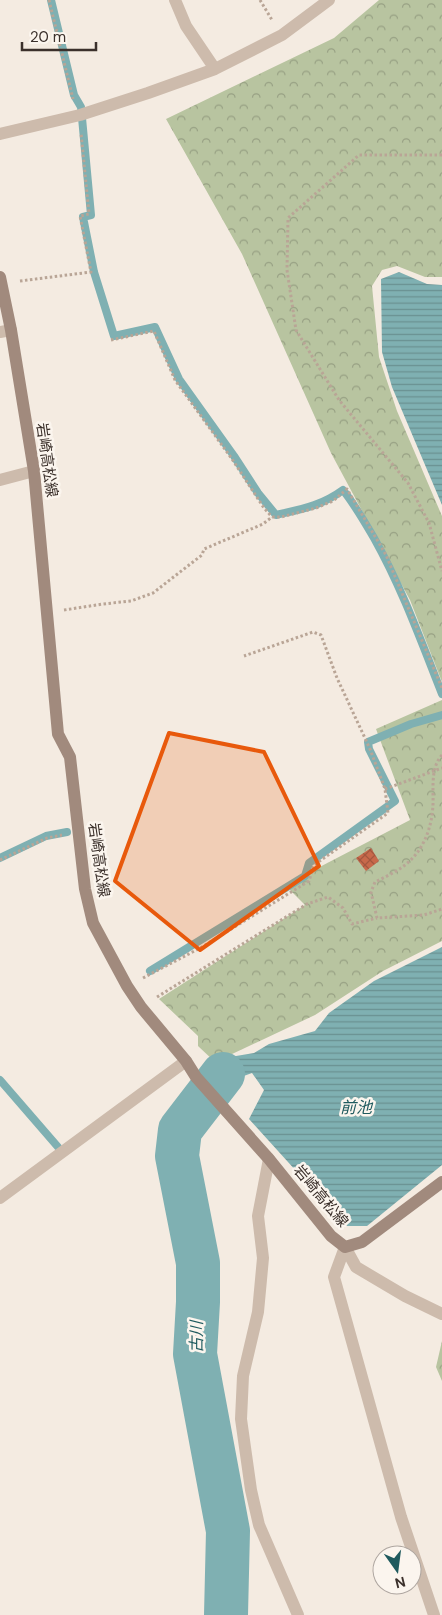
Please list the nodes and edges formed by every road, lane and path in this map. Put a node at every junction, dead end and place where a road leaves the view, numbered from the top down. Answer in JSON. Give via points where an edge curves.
{"nodes":[{"id":1,"x":49,"y":0,"type":"edge"},
{"id":2,"x":174,"y":0,"type":"edge"},
{"id":3,"x":329,"y":0,"type":"edge"},
{"id":4,"x":215,"y":69,"type":"junction"},
{"id":5,"x":80,"y":115,"type":"junction"},
{"id":6,"x":0,"y":134,"type":"edge"},
{"id":7,"x":442,"y":154,"type":"edge"},
{"id":8,"x":1,"y":281,"type":"edge"},
{"id":9,"x":5,"y":331,"type":"edge"},
{"id":10,"x":111,"y":340,"type":"dead end"},
{"id":11,"x":34,"y":471,"type":"junction"},
{"id":12,"x":0,"y":480,"type":"edge"},
{"id":13,"x":272,"y":517,"type":"junction"},
{"id":14,"x":442,"y":570,"type":"edge"},
{"id":15,"x":46,"y":613,"type":"junction"},
{"id":16,"x":244,"y":656,"type":"dead end"},
{"id":17,"x":442,"y":688,"type":"edge"},
{"id":18,"x":442,"y":755,"type":"edge"},
{"id":19,"x":442,"y":768,"type":"edge"},
{"id":20,"x":385,"y":789,"type":"junction"},
{"id":21,"x":78,"y":832,"type":"junction"},
{"id":22,"x":0,"y":860,"type":"edge"},
{"id":23,"x":442,"y":909,"type":"edge"},
{"id":24,"x":377,"y":918,"type":"junction"},
{"id":25,"x":127,"y":986,"type":"junction"},
{"id":26,"x":163,"y":1004,"type":"dead end"},
{"id":27,"x":186,"y":1061,"type":"junction"},
{"id":28,"x":269,"y":1159,"type":"junction"},
{"id":29,"x":442,"y":1182,"type":"edge"},
{"id":30,"x":0,"y":1198,"type":"edge"},
{"id":31,"x":345,"y":1247,"type":"junction"},
{"id":32,"x":442,"y":1314,"type":"edge"},
{"id":33,"x":298,"y":1615,"type":"edge"},
{"id":34,"x":434,"y":1615,"type":"edge"}],
"edges":[{"from":1,"to":5,"type":"path","via":[[71,95]]},
{"from":2,"to":4,"type":"street","via":[[186,26]]},
{"from":3,"to":4,"type":"street","via":[[282,36]]},
{"from":4,"to":5,"type":"street"},
{"from":5,"to":6,"type":"street"},
{"from":5,"to":8,"type":"path","via":[[89,214],[80,216],[91,272]]},
{"from":7,"to":14,"type":"path","via":[[359,155],[288,218],[287,270],[296,330],[339,400],[408,483],[429,523]]},
{"from":8,"to":9,"type":"main road","name":"岩崎高松線"},
{"from":9,"to":11,"type":"main road","name":"岩崎高松線"},
{"from":10,"to":13,"type":"path","via":[[154,331],[175,380]]},
{"from":11,"to":12,"type":"street"},
{"from":11,"to":15,"type":"main road","name":"岩崎高松線"},
{"from":13,"to":15,"type":"path","via":[[263,524],[204,549],[202,555],[153,593],[131,601]]},
{"from":13,"to":17,"type":"path","via":[[316,508],[347,489],[386,555]]},
{"from":15,"to":21,"type":"main road","name":"岩崎高松線","via":[[58,734],[70,757]]},
{"from":16,"to":20,"type":"path","via":[[313,632],[321,634]]},
{"from":18,"to":24,"type":"path","via":[[433,777],[433,811],[428,832],[421,848],[406,865],[375,882],[371,892]]},
{"from":19,"to":20,"type":"path"},
{"from":20,"to":25,"type":"path","via":[[388,813],[314,865],[309,882],[202,948]]},
{"from":21,"to":22,"type":"path","via":[[47,838]]},
{"from":21,"to":25,"type":"main road","name":"岩崎高松線","via":[[93,923]]},
{"from":23,"to":24,"type":"path","via":[[424,915]]},
{"from":24,"to":26,"type":"path","via":[[352,924],[343,908],[328,897],[307,904],[157,997]]},
{"from":25,"to":27,"type":"main road","name":"岩崎高松線"},
{"from":27,"to":28,"type":"main road","name":"岩崎高松線","via":[[196,1077]]},
{"from":27,"to":30,"type":"street"},
{"from":28,"to":31,"type":"main road","name":"岩崎高松線","via":[[331,1236]]},
{"from":28,"to":33,"type":"street","via":[[258,1216],[263,1258],[258,1312],[243,1376],[241,1418],[259,1525]]},
{"from":29,"to":31,"type":"main road","name":"岩崎高松線","via":[[362,1242]]},
{"from":31,"to":32,"type":"street","via":[[356,1267]]},
{"from":31,"to":34,"type":"street","via":[[334,1277],[401,1517]]}]}
